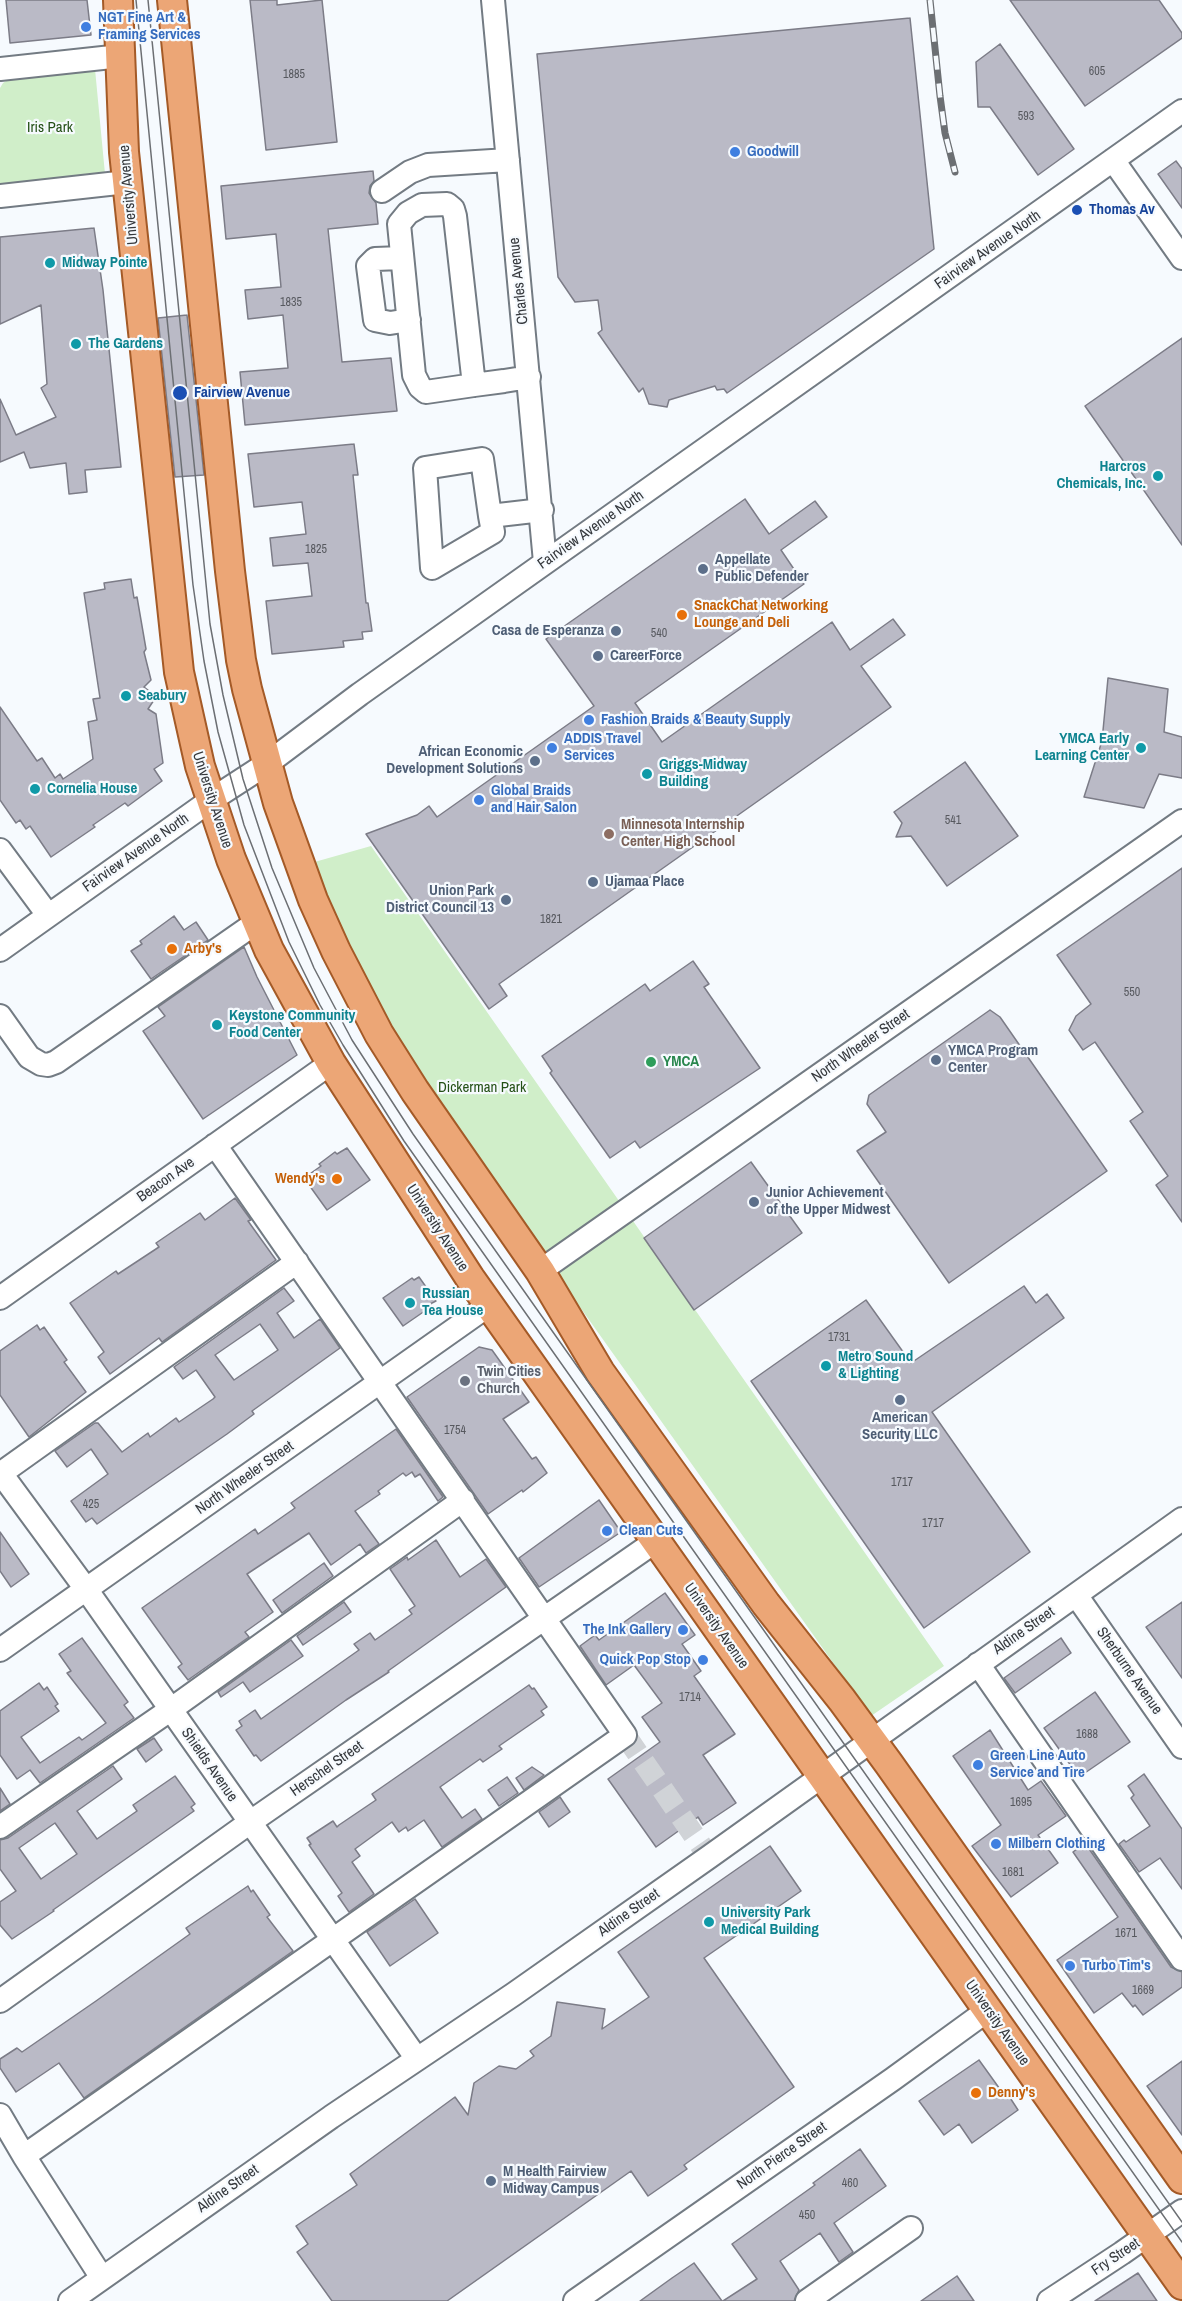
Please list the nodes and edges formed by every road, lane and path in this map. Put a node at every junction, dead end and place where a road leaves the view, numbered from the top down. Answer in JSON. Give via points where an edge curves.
{"nodes":[{"id":1,"x":118,"y":0,"type":"edge"},
{"id":2,"x":172,"y":0,"type":"edge"},
{"id":3,"x":493,"y":0,"type":"edge"},
{"id":4,"x":121,"y":56,"type":"junction"},
{"id":5,"x":0,"y":69,"type":"edge"},
{"id":6,"x":1182,"y":111,"type":"edge"},
{"id":7,"x":508,"y":160,"type":"junction"},
{"id":8,"x":1113,"y":160,"type":"junction"},
{"id":9,"x":127,"y":182,"type":"junction"},
{"id":10,"x":382,"y":191,"type":"dead end"},
{"id":11,"x":0,"y":196,"type":"edge"},
{"id":12,"x":402,"y":258,"type":"junction"},
{"id":13,"x":1182,"y":258,"type":"edge"},
{"id":14,"x":410,"y":320,"type":"junction"},
{"id":15,"x":529,"y":377,"type":"junction"},
{"id":16,"x":474,"y":385,"type":"junction"},
{"id":17,"x":542,"y":510,"type":"junction"},
{"id":18,"x":490,"y":516,"type":"junction"},
{"id":19,"x":545,"y":562,"type":"junction"},
{"id":20,"x":268,"y":763,"type":"junction"},
{"id":21,"x":211,"y":800,"type":"junction"},
{"id":22,"x":1182,"y":822,"type":"edge"},
{"id":23,"x":0,"y":850,"type":"edge"},
{"id":24,"x":48,"y":915,"type":"junction"},
{"id":25,"x":257,"y":922,"type":"junction"},
{"id":26,"x":0,"y":950,"type":"edge"},
{"id":27,"x":0,"y":1016,"type":"edge"},
{"id":28,"x":331,"y":1063,"type":"junction"},
{"id":29,"x":215,"y":1145,"type":"junction"},
{"id":30,"x":297,"y":1262,"type":"junction"},
{"id":31,"x":540,"y":1271,"type":"junction"},
{"id":32,"x":0,"y":1298,"type":"edge"},
{"id":33,"x":489,"y":1305,"type":"junction"},
{"id":34,"x":381,"y":1382,"type":"junction"},
{"id":35,"x":0,"y":1473,"type":"edge"},
{"id":36,"x":463,"y":1500,"type":"junction"},
{"id":37,"x":1182,"y":1519,"type":"edge"},
{"id":38,"x":656,"y":1541,"type":"junction"},
{"id":39,"x":86,"y":1590,"type":"junction"},
{"id":40,"x":1076,"y":1595,"type":"junction"},
{"id":41,"x":544,"y":1619,"type":"junction"},
{"id":42,"x":0,"y":1650,"type":"edge"},
{"id":43,"x":978,"y":1664,"type":"junction"},
{"id":44,"x":170,"y":1710,"type":"junction"},
{"id":45,"x":872,"y":1741,"type":"junction"},
{"id":46,"x":1182,"y":1747,"type":"edge"},
{"id":47,"x":821,"y":1775,"type":"junction"},
{"id":48,"x":249,"y":1823,"type":"junction"},
{"id":49,"x":0,"y":1827,"type":"edge"},
{"id":50,"x":332,"y":1940,"type":"junction"},
{"id":51,"x":1182,"y":1959,"type":"edge"},
{"id":52,"x":0,"y":2001,"type":"edge"},
{"id":53,"x":988,"y":2010,"type":"junction"},
{"id":54,"x":417,"y":2059,"type":"junction"},
{"id":55,"x":0,"y":2115,"type":"edge"},
{"id":56,"x":24,"y":2156,"type":"junction"},
{"id":57,"x":1182,"y":2179,"type":"edge"},
{"id":58,"x":1182,"y":2211,"type":"edge"},
{"id":59,"x":911,"y":2228,"type":"dead end"},
{"id":60,"x":1147,"y":2236,"type":"junction"},
{"id":61,"x":102,"y":2278,"type":"junction"},
{"id":62,"x":1182,"y":2285,"type":"edge"},
{"id":63,"x":584,"y":2298,"type":"edge"},
{"id":64,"x":70,"y":2301,"type":"edge"},
{"id":65,"x":807,"y":2301,"type":"edge"},
{"id":66,"x":1049,"y":2301,"type":"edge"}],
"edges":[{"from":1,"to":4,"type":"main road","name":"University Avenue"},
{"from":2,"to":20,"type":"main road","via":[[234,608],[247,689]]},
{"from":3,"to":7,"type":"street","name":"Charles Avenue"},
{"from":4,"to":5,"type":"street"},
{"from":4,"to":9,"type":"main road","name":"University Avenue"},
{"from":6,"to":8,"type":"street","name":"Fairview Avenue North"},
{"from":7,"to":10,"type":"street","via":[[428,165]]},
{"from":7,"to":15,"type":"street","name":"Charles Avenue"},
{"from":8,"to":13,"type":"street"},
{"from":8,"to":19,"type":"street","name":"Fairview Avenue North"},
{"from":9,"to":11,"type":"street"},
{"from":9,"to":21,"type":"main road","name":"University Avenue","via":[[174,640],[184,702]]},
{"from":12,"to":14,"type":"street"},
{"from":12,"to":14,"type":"street","via":[[375,260],[368,266],[369,277],[375,320]]},
{"from":12,"to":16,"type":"street","via":[[399,224],[408,213],[422,205],[447,204],[453,209]]},
{"from":14,"to":16,"type":"street","via":[[414,375],[420,387],[426,392]]},
{"from":15,"to":16,"type":"street"},
{"from":15,"to":17,"type":"street","name":"Charles Avenue"},
{"from":17,"to":18,"type":"street"},
{"from":17,"to":19,"type":"street","name":"Charles Avenue"},
{"from":18,"to":18,"type":"street","via":[[482,459],[425,468],[432,568],[493,532]]},
{"from":19,"to":20,"type":"street","name":"Fairview Avenue North"},
{"from":20,"to":21,"type":"street","name":"Fairview Avenue North"},
{"from":20,"to":31,"type":"main road","via":[[309,889],[356,992],[415,1091]]},
{"from":21,"to":24,"type":"street","name":"Fairview Avenue North"},
{"from":21,"to":25,"type":"main road","name":"University Avenue"},
{"from":22,"to":31,"type":"street","name":"North Wheeler Street"},
{"from":23,"to":24,"type":"street"},
{"from":24,"to":26,"type":"street","name":"Fairview Avenue North"},
{"from":25,"to":27,"type":"street","via":[[48,1065],[35,1061]]},
{"from":25,"to":28,"type":"main road","name":"University Avenue"},
{"from":28,"to":29,"type":"street","name":"Beacon Ave"},
{"from":28,"to":33,"type":"main road","name":"University Avenue"},
{"from":29,"to":30,"type":"street"},
{"from":29,"to":32,"type":"street","name":"Beacon Ave"},
{"from":30,"to":34,"type":"street"},
{"from":30,"to":35,"type":"street"},
{"from":31,"to":45,"type":"main road","via":[[600,1372],[766,1604]]},
{"from":33,"to":34,"type":"street","name":"North Wheeler Street"},
{"from":33,"to":38,"type":"main road","name":"University Avenue"},
{"from":34,"to":36,"type":"street"},
{"from":34,"to":39,"type":"street","name":"North Wheeler Street"},
{"from":35,"to":39,"type":"street","name":"Shields Avenue"},
{"from":36,"to":41,"type":"street"},
{"from":36,"to":44,"type":"street"},
{"from":37,"to":40,"type":"street","name":"Aldine Street"},
{"from":38,"to":41,"type":"street","name":"Herschel Street"},
{"from":38,"to":47,"type":"main road","name":"University Avenue"},
{"from":39,"to":42,"type":"street","name":"North Wheeler Street"},
{"from":39,"to":44,"type":"street","name":"Shields Avenue"},
{"from":40,"to":43,"type":"street","name":"Aldine Street"},
{"from":40,"to":46,"type":"street","name":"Sherburne Avenue"},
{"from":41,"to":48,"type":"street","name":"Herschel Street"},
{"from":41,"to":50,"type":"street","via":[[625,1735]]},
{"from":43,"to":45,"type":"street","name":"Aldine Street"},
{"from":43,"to":51,"type":"street"},
{"from":44,"to":48,"type":"street","name":"Shields Avenue"},
{"from":44,"to":49,"type":"street"},
{"from":45,"to":47,"type":"street","name":"Aldine Street"},
{"from":45,"to":57,"type":"main road"},
{"from":47,"to":53,"type":"main road","name":"University Avenue"},
{"from":47,"to":54,"type":"street","name":"Aldine Street"},
{"from":48,"to":50,"type":"street","name":"Shields Avenue"},
{"from":48,"to":52,"type":"street","name":"Herschel Street"},
{"from":50,"to":54,"type":"street","name":"Shields Avenue"},
{"from":50,"to":56,"type":"street"},
{"from":53,"to":60,"type":"main road","name":"University Avenue"},
{"from":53,"to":63,"type":"street","name":"North Pierce Street"},
{"from":54,"to":61,"type":"street","name":"Aldine Street"},
{"from":55,"to":56,"type":"street"},
{"from":56,"to":61,"type":"street"},
{"from":58,"to":60,"type":"street","name":"Fry Street"},
{"from":59,"to":65,"type":"street"},
{"from":60,"to":62,"type":"main road","name":"University Avenue"},
{"from":60,"to":66,"type":"street","name":"Fry Street"},
{"from":61,"to":64,"type":"street","name":"Aldine Street"}]}
